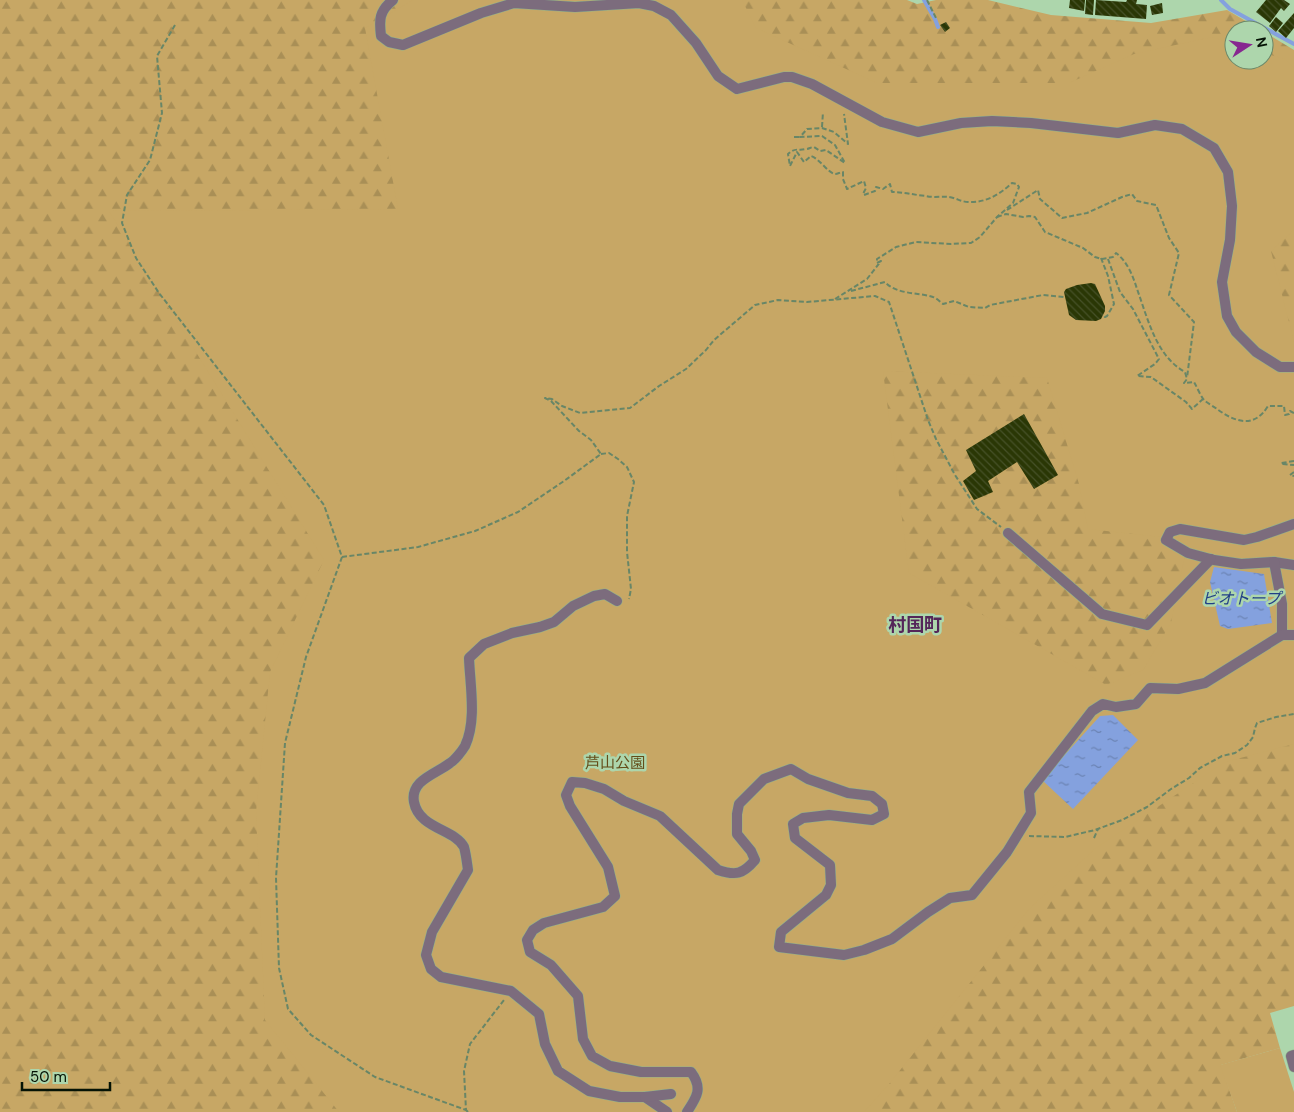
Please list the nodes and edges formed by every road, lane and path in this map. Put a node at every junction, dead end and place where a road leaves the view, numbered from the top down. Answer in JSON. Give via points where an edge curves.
{"nodes":[{"id":1,"x":393,"y":0,"type":"edge"},
{"id":2,"x":927,"y":0,"type":"edge"},
{"id":3,"x":937,"y":20,"type":"dead end"},
{"id":4,"x":175,"y":25,"type":"dead end"},
{"id":5,"x":823,"y":112,"type":"dead end"},
{"id":6,"x":844,"y":112,"type":"dead end"},
{"id":7,"x":822,"y":128,"type":"junction"},
{"id":8,"x":794,"y":137,"type":"dead end"},
{"id":9,"x":800,"y":137,"type":"junction"},
{"id":10,"x":998,"y":217,"type":"junction"},
{"id":11,"x":1101,"y":258,"type":"junction"},
{"id":12,"x":1108,"y":259,"type":"junction"},
{"id":13,"x":1064,"y":297,"type":"dead end"},
{"id":14,"x":833,"y":300,"type":"junction"},
{"id":15,"x":1103,"y":315,"type":"dead end"},
{"id":16,"x":1294,"y":367,"type":"edge"},
{"id":17,"x":1186,"y":381,"type":"junction"},
{"id":18,"x":1203,"y":399,"type":"junction"},
{"id":19,"x":1294,"y":413,"type":"edge"},
{"id":20,"x":601,"y":454,"type":"junction"},
{"id":21,"x":1294,"y":461,"type":"edge"},
{"id":22,"x":1294,"y":465,"type":"edge"},
{"id":23,"x":1294,"y":472,"type":"edge"},
{"id":24,"x":1294,"y":476,"type":"edge"},
{"id":25,"x":1294,"y":524,"type":"edge"},
{"id":26,"x":1008,"y":533,"type":"joint"},
{"id":27,"x":342,"y":557,"type":"junction"},
{"id":28,"x":1212,"y":559,"type":"junction"},
{"id":29,"x":1274,"y":562,"type":"junction"},
{"id":30,"x":1294,"y":565,"type":"edge"},
{"id":31,"x":617,"y":601,"type":"joint"},
{"id":32,"x":1282,"y":635,"type":"junction"},
{"id":33,"x":1294,"y":635,"type":"edge"},
{"id":34,"x":1294,"y":714,"type":"edge"},
{"id":35,"x":1098,"y":829,"type":"junction"},
{"id":36,"x":1017,"y":836,"type":"junction"},
{"id":37,"x":1094,"y":838,"type":"dead end"},
{"id":38,"x":511,"y":991,"type":"junction"},
{"id":39,"x":1294,"y":1055,"type":"edge"},
{"id":40,"x":1294,"y":1067,"type":"edge"},
{"id":41,"x":671,"y":1094,"type":"dead end"},
{"id":42,"x":645,"y":1097,"type":"junction"},
{"id":43,"x":467,"y":1111,"type":"edge"},
{"id":44,"x":667,"y":1112,"type":"edge"},
{"id":45,"x":687,"y":1112,"type":"edge"}],
"edges":[{"from":1,"to":16,"type":"street","via":[[379,18],[381,36],[389,42],[403,45],[480,12],[514,3],[575,7],[639,3],[654,6],[671,15],[696,43],[718,76],[737,89],[792,77],[812,84],[882,122],[918,132],[992,122],[1118,132],[1155,125],[1182,129],[1214,148],[1228,172],[1232,206],[1222,282],[1227,316],[1236,332],[1256,352],[1280,367]]},
{"from":2,"to":3,"type":"path"},
{"from":4,"to":27,"type":"path","via":[[157,56],[162,113],[150,160],[127,195],[122,224],[136,258],[159,294],[324,505]]},
{"from":5,"to":7,"type":"path"},
{"from":6,"to":7,"type":"path","via":[[848,144],[834,132]]},
{"from":7,"to":9,"type":"path","via":[[807,129]]},
{"from":8,"to":9,"type":"path"},
{"from":9,"to":10,"type":"path","via":[[822,136],[835,145],[844,163],[826,150],[814,147],[790,152],[790,166],[797,152],[804,162],[813,156],[828,171],[834,174],[843,172],[842,179],[847,189],[864,181],[864,195],[875,191],[876,187],[883,189],[890,184],[892,192],[952,197],[966,202],[986,201],[1012,183],[1017,184],[1019,187],[1013,203]]},
{"from":10,"to":11,"type":"path","via":[[1006,214],[1035,217],[1045,232]]},
{"from":10,"to":14,"type":"path","via":[[971,242],[916,242],[896,247],[877,259],[877,263],[881,261],[867,279]]},
{"from":10,"to":17,"type":"path","via":[[1038,190],[1040,199],[1062,218],[1087,213],[1132,194],[1138,201],[1156,205],[1169,238],[1179,253],[1169,295],[1194,322]]},
{"from":11,"to":12,"type":"path"},
{"from":11,"to":15,"type":"path","via":[[1114,304],[1108,314]]},
{"from":12,"to":17,"type":"path","via":[[1116,253],[1121,256],[1133,276],[1156,339],[1174,366],[1185,372]]},
{"from":12,"to":18,"type":"path","via":[[1120,292],[1133,309],[1159,359],[1137,376],[1151,377],[1192,409]]},
{"from":13,"to":14,"type":"path","via":[[1042,295],[990,304],[984,308],[969,307],[954,301],[943,304],[934,297],[890,288],[885,282],[849,291]]},
{"from":14,"to":20,"type":"path","via":[[778,300],[755,305],[686,369],[630,408],[580,413],[545,398],[591,440]]},
{"from":14,"to":26,"type":"path","via":[[875,296],[889,302],[928,420],[955,475],[977,509]]},
{"from":17,"to":18,"type":"path","via":[[1184,384],[1194,382]]},
{"from":18,"to":19,"type":"path","via":[[1238,421],[1254,420],[1270,405],[1284,406],[1285,415],[1290,411]]},
{"from":20,"to":27,"type":"path","via":[[518,512],[475,530],[418,547]]},
{"from":20,"to":31,"type":"path","via":[[618,459],[634,482],[627,516],[630,598]]},
{"from":21,"to":22,"type":"path","via":[[1281,463]]},
{"from":23,"to":24,"type":"path","via":[[1290,475]]},
{"from":25,"to":28,"type":"street","via":[[1244,540],[1180,529],[1170,532],[1166,540],[1188,554]]},
{"from":26,"to":28,"type":"street","via":[[1102,614],[1147,625]]},
{"from":27,"to":43,"type":"path","via":[[306,657],[285,743],[276,878],[279,968],[288,1009],[311,1035],[376,1076]]},
{"from":28,"to":29,"type":"street","via":[[1242,564]]},
{"from":29,"to":30,"type":"street"},
{"from":29,"to":32,"type":"street","via":[[1282,604]]},
{"from":31,"to":38,"type":"street","via":[[605,594],[594,596],[573,606],[554,622],[484,644],[469,658],[471,707],[465,746],[451,763],[420,782],[414,793],[414,804],[433,827],[455,837],[464,847],[468,870],[432,932],[426,955],[431,969],[441,977]]},
{"from":32,"to":33,"type":"street"},
{"from":32,"to":36,"type":"street","via":[[1205,683],[1178,689],[1150,688],[1136,704],[1116,707],[1103,704],[1092,711],[1029,792],[1031,813]]},
{"from":34,"to":35,"type":"path","via":[[1257,723],[1253,737],[1235,753],[1200,768],[1147,808]]},
{"from":35,"to":36,"type":"path","via":[[1064,837]]},
{"from":35,"to":37,"type":"path"},
{"from":36,"to":45,"type":"street","via":[[972,895],[950,898],[892,939],[844,954],[779,948],[780,932],[826,895],[831,885],[830,865],[796,838],[793,824],[803,818],[828,815],[872,820],[884,814],[882,804],[872,796],[848,793],[808,779],[791,769],[764,779],[739,804],[737,814],[738,834],[755,860],[747,870],[730,874],[718,870],[660,816],[604,789],[584,782],[572,782],[566,795],[570,806],[608,867],[615,896],[603,907],[544,923],[533,930],[526,940],[530,952],[551,965],[578,996],[583,1039],[592,1056],[610,1066],[641,1072],[691,1072],[697,1081],[697,1095]]},
{"from":38,"to":42,"type":"street","via":[[539,1014],[545,1044],[558,1071],[590,1091],[620,1097]]},
{"from":38,"to":43,"type":"path","via":[[470,1044],[464,1070]]},
{"from":39,"to":40,"type":"street","via":[[1291,1056]]},
{"from":41,"to":42,"type":"street"},
{"from":42,"to":44,"type":"street"}]}
